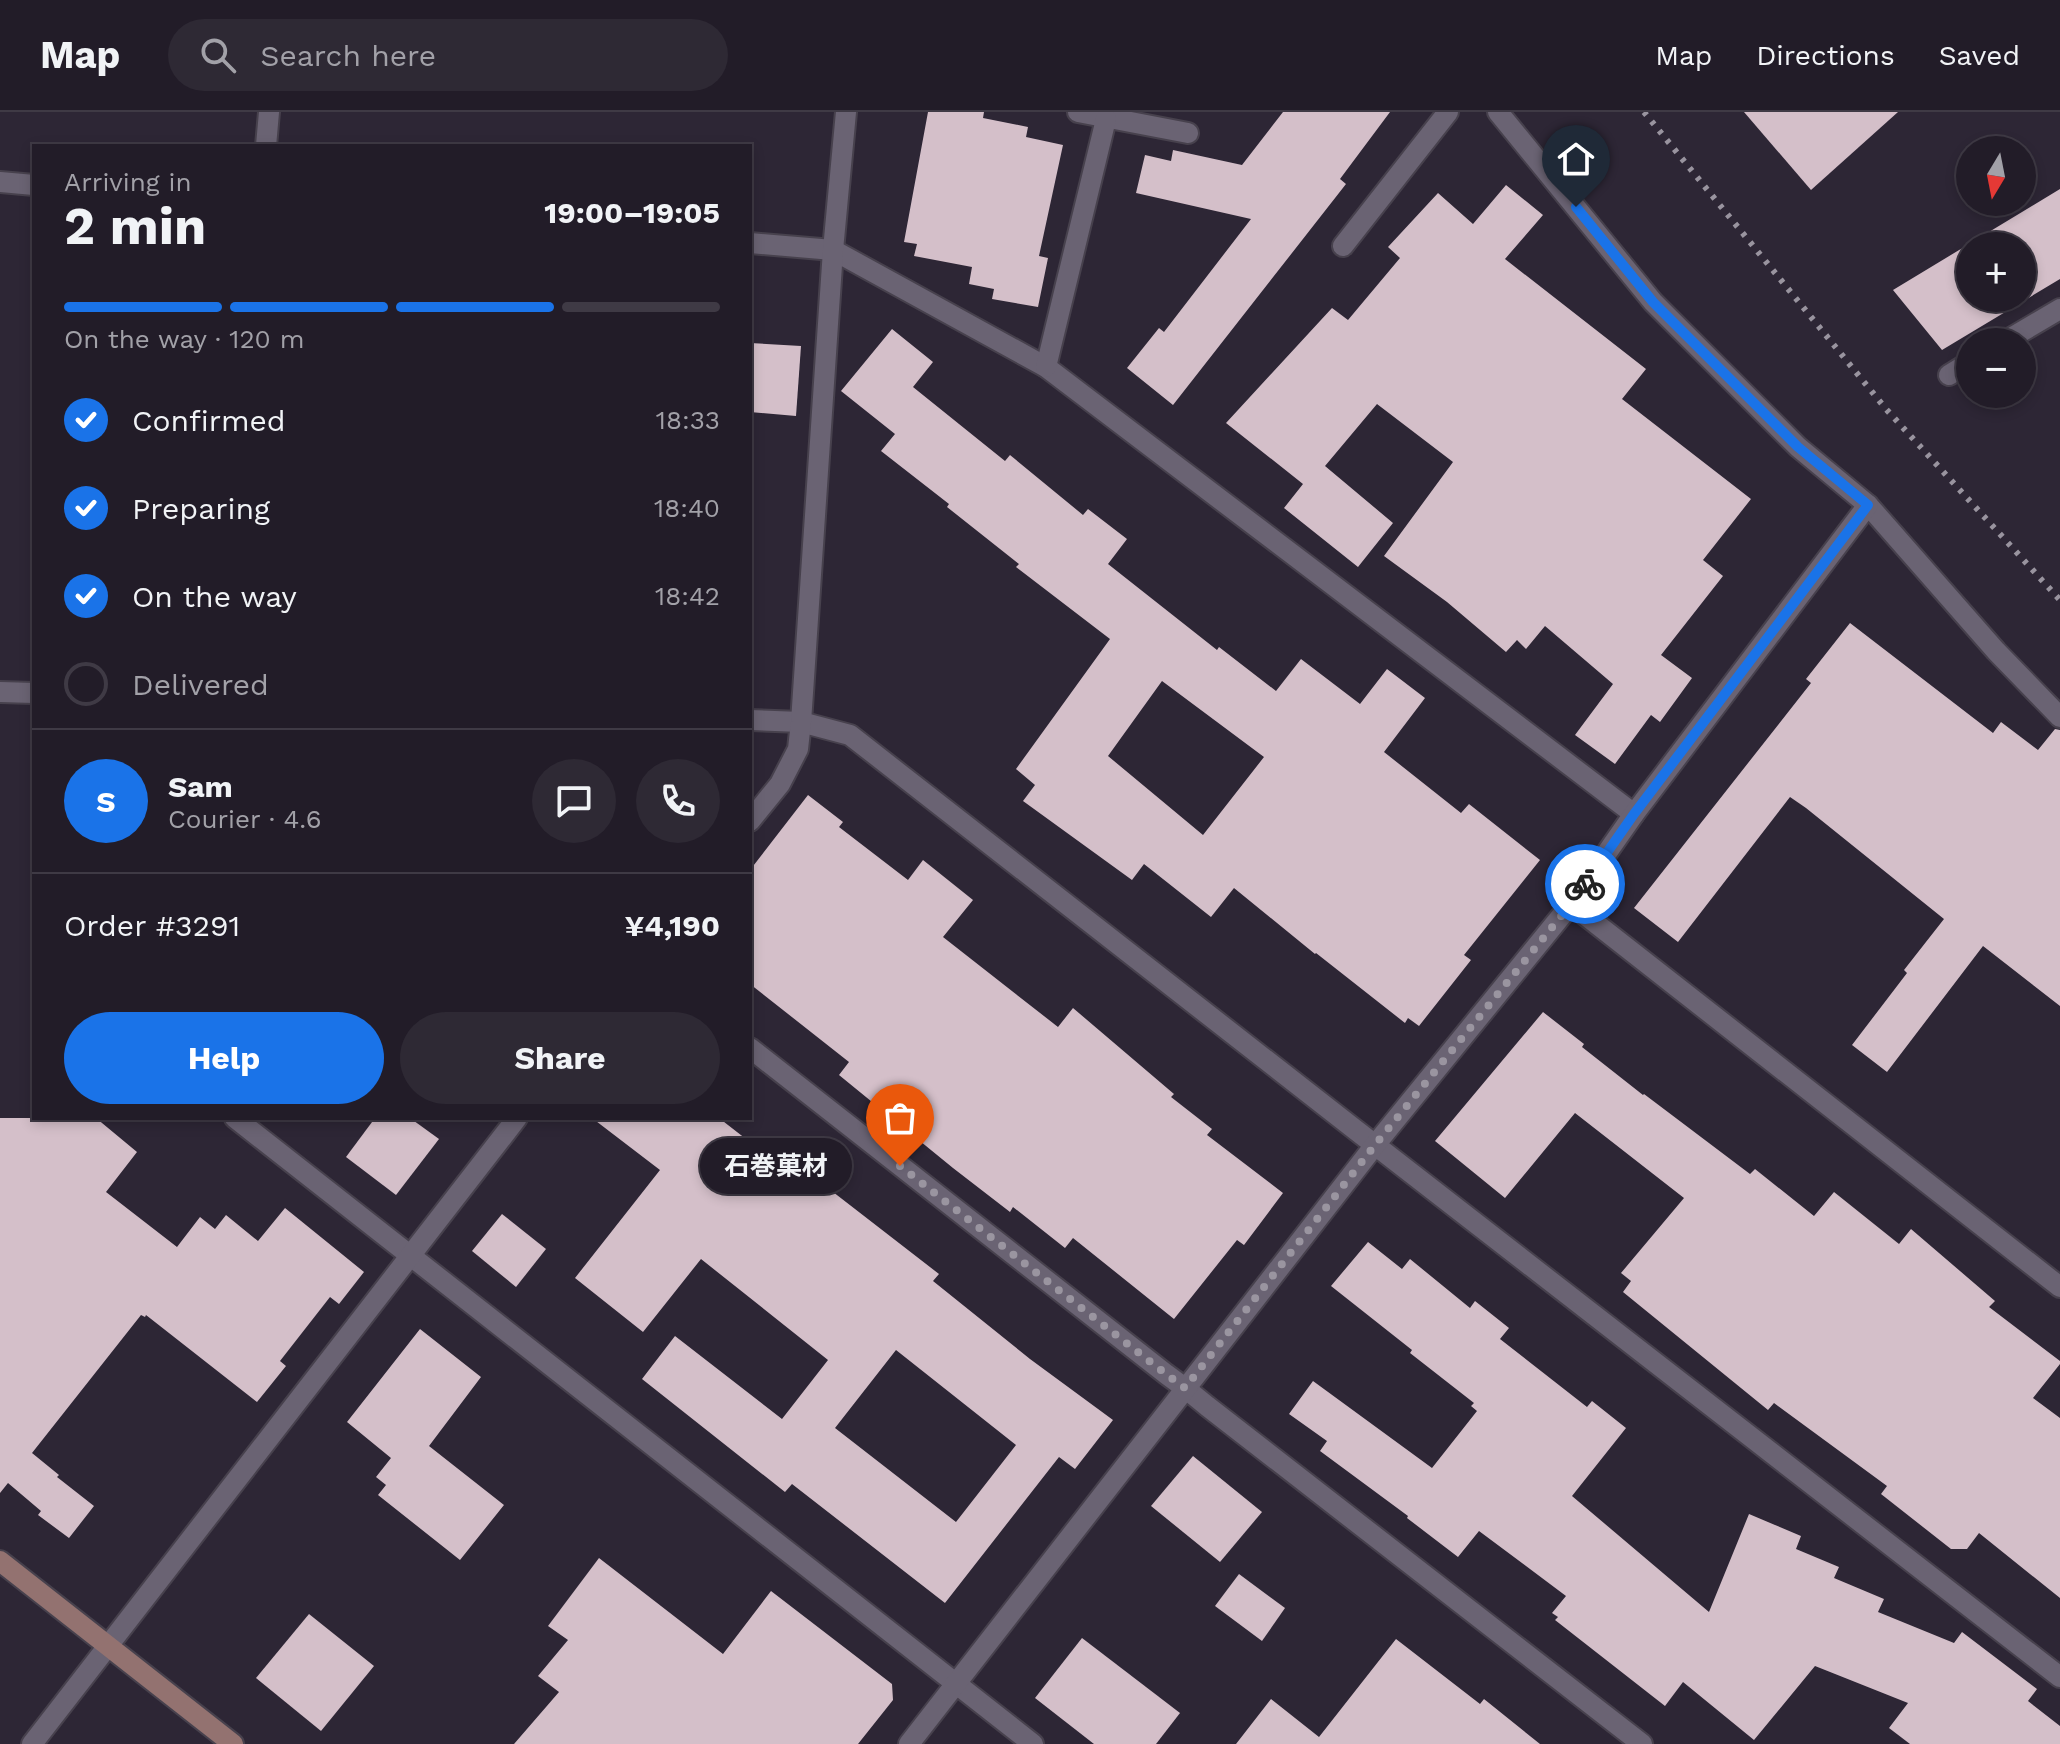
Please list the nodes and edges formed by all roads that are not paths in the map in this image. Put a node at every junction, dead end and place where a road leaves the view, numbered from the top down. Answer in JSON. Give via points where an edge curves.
{"nodes":[{"id":1,"x":269,"y":112,"type":"edge"},
{"id":2,"x":846,"y":112,"type":"edge"},
{"id":3,"x":1078,"y":112,"type":"edge"},
{"id":4,"x":1448,"y":112,"type":"edge"},
{"id":5,"x":1498,"y":112,"type":"edge"},
{"id":6,"x":1106,"y":119,"type":"junction"},
{"id":7,"x":1188,"y":133,"type":"dead end"},
{"id":8,"x":266,"y":144,"type":"edge"},
{"id":9,"x":0,"y":182,"type":"edge"},
{"id":10,"x":32,"y":185,"type":"edge"},
{"id":11,"x":752,"y":243,"type":"edge"},
{"id":12,"x":1343,"y":246,"type":"dead end"},
{"id":13,"x":833,"y":250,"type":"junction"},
{"id":14,"x":2060,"y":309,"type":"edge"},
{"id":15,"x":2028,"y":328,"type":"edge"},
{"id":16,"x":1046,"y":367,"type":"junction"},
{"id":17,"x":1956,"y":371,"type":"edge"},
{"id":18,"x":1949,"y":375,"type":"dead end"},
{"id":19,"x":1868,"y":505,"type":"junction"},
{"id":20,"x":0,"y":692,"type":"edge"},
{"id":21,"x":32,"y":693,"type":"edge"},
{"id":22,"x":2060,"y":717,"type":"edge"},
{"id":23,"x":752,"y":720,"type":"edge"},
{"id":24,"x":801,"y":722,"type":"junction"},
{"id":25,"x":1634,"y":814,"type":"junction"},
{"id":26,"x":752,"y":819,"type":"edge"},
{"id":27,"x":1571,"y":904,"type":"junction"},
{"id":28,"x":752,"y":1050,"type":"edge"},
{"id":29,"x":238,"y":1120,"type":"edge"},
{"id":30,"x":515,"y":1120,"type":"edge"},
{"id":31,"x":1375,"y":1145,"type":"junction"},
{"id":32,"x":411,"y":1255,"type":"junction"},
{"id":33,"x":2060,"y":1287,"type":"edge"},
{"id":34,"x":1185,"y":1388,"type":"junction"},
{"id":35,"x":0,"y":1561,"type":"edge"},
{"id":36,"x":108,"y":1647,"type":"junction"},
{"id":37,"x":2060,"y":1677,"type":"edge"},
{"id":38,"x":956,"y":1683,"type":"junction"},
{"id":39,"x":32,"y":1744,"type":"edge"},
{"id":40,"x":233,"y":1744,"type":"edge"},
{"id":41,"x":909,"y":1744,"type":"edge"},
{"id":42,"x":1033,"y":1744,"type":"edge"},
{"id":43,"x":1642,"y":1744,"type":"edge"}],
"edges":[{"from":1,"to":8,"type":"street"},
{"from":2,"to":13,"type":"street"},
{"from":3,"to":6,"type":"street"},
{"from":4,"to":12,"type":"street"},
{"from":5,"to":19,"type":"street","via":[[1653,302],[1798,447]]},
{"from":6,"to":7,"type":"street"},
{"from":6,"to":16,"type":"street"},
{"from":9,"to":10,"type":"street"},
{"from":11,"to":13,"type":"street"},
{"from":13,"to":16,"type":"street"},
{"from":13,"to":24,"type":"street"},
{"from":14,"to":15,"type":"street"},
{"from":16,"to":25,"type":"street"},
{"from":17,"to":18,"type":"street"},
{"from":19,"to":22,"type":"street"},
{"from":19,"to":25,"type":"street"},
{"from":20,"to":21,"type":"street"},
{"from":23,"to":24,"type":"street"},
{"from":24,"to":26,"type":"street","via":[[798,749],[780,784]]},
{"from":24,"to":31,"type":"street","via":[[850,735]]},
{"from":25,"to":27,"type":"street"},
{"from":27,"to":31,"type":"street"},
{"from":27,"to":33,"type":"street"},
{"from":28,"to":34,"type":"street"},
{"from":29,"to":32,"type":"street"},
{"from":30,"to":32,"type":"street"},
{"from":31,"to":34,"type":"street"},
{"from":31,"to":37,"type":"street"},
{"from":32,"to":36,"type":"street"},
{"from":32,"to":38,"type":"street"},
{"from":34,"to":38,"type":"street"},
{"from":34,"to":43,"type":"street"},
{"from":35,"to":36,"type":"street"},
{"from":36,"to":39,"type":"street"},
{"from":36,"to":40,"type":"street"},
{"from":38,"to":41,"type":"street"},
{"from":38,"to":42,"type":"street"}]}
